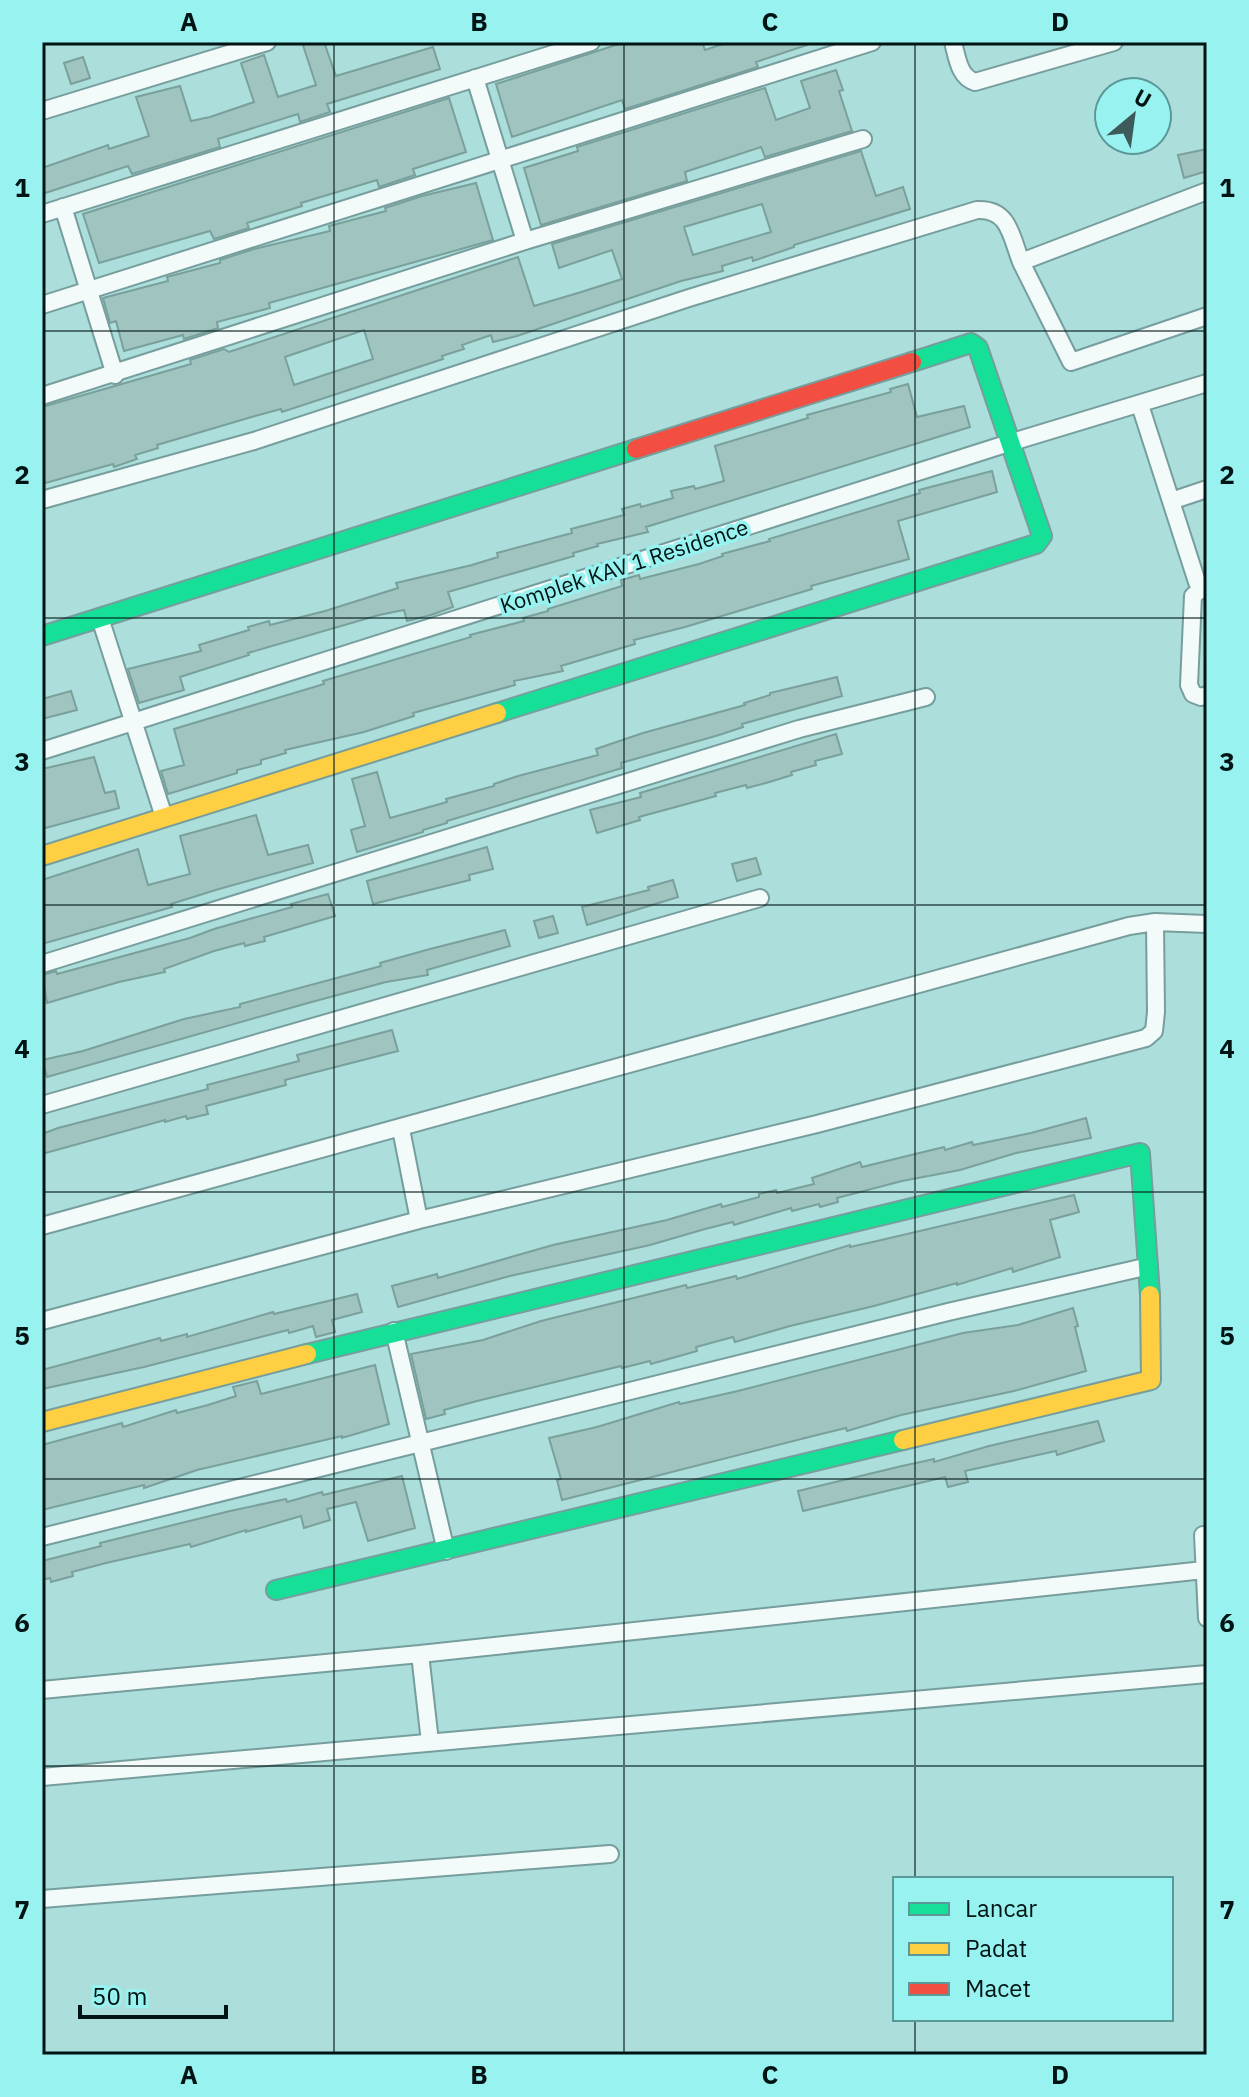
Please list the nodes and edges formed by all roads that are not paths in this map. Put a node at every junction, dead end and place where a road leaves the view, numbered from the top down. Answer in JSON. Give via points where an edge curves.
{"nodes":[{"id":1,"x":267,"y":42,"type":"edge"},
{"id":2,"x":591,"y":42,"type":"edge"},
{"id":3,"x":872,"y":42,"type":"edge"},
{"id":4,"x":953,"y":42,"type":"edge"},
{"id":5,"x":1114,"y":42,"type":"edge"},
{"id":6,"x":475,"y":78,"type":"junction"},
{"id":7,"x":42,"y":111,"type":"edge"},
{"id":8,"x":863,"y":139,"type":"dead end"},
{"id":9,"x":501,"y":161,"type":"junction"},
{"id":10,"x":1207,"y":191,"type":"edge"},
{"id":11,"x":63,"y":207,"type":"junction"},
{"id":12,"x":42,"y":214,"type":"edge"},
{"id":13,"x":525,"y":241,"type":"junction"},
{"id":14,"x":1021,"y":262,"type":"junction"},
{"id":15,"x":89,"y":290,"type":"junction"},
{"id":16,"x":42,"y":305,"type":"edge"},
{"id":17,"x":1207,"y":316,"type":"edge"},
{"id":18,"x":115,"y":375,"type":"junction"},
{"id":19,"x":1207,"y":383,"type":"edge"},
{"id":20,"x":42,"y":396,"type":"edge"},
{"id":21,"x":1140,"y":405,"type":"junction"},
{"id":22,"x":1009,"y":443,"type":"junction"},
{"id":23,"x":1207,"y":489,"type":"edge"},
{"id":24,"x":42,"y":500,"type":"edge"},
{"id":25,"x":1171,"y":501,"type":"junction"},
{"id":26,"x":1204,"y":590,"type":"edge"},
{"id":27,"x":100,"y":618,"type":"junction"},
{"id":28,"x":42,"y":636,"type":"edge"},
{"id":29,"x":1207,"y":695,"type":"edge"},
{"id":30,"x":926,"y":697,"type":"dead end"},
{"id":31,"x":134,"y":722,"type":"junction"},
{"id":32,"x":42,"y":751,"type":"edge"},
{"id":33,"x":164,"y":817,"type":"junction"},
{"id":34,"x":42,"y":856,"type":"edge"},
{"id":35,"x":760,"y":898,"type":"dead end"},
{"id":36,"x":1155,"y":922,"type":"junction"},
{"id":37,"x":1207,"y":924,"type":"edge"},
{"id":38,"x":42,"y":964,"type":"edge"},
{"id":39,"x":42,"y":1105,"type":"edge"},
{"id":40,"x":401,"y":1129,"type":"junction"},
{"id":41,"x":419,"y":1220,"type":"junction"},
{"id":42,"x":42,"y":1226,"type":"edge"},
{"id":43,"x":1149,"y":1266,"type":"junction"},
{"id":44,"x":42,"y":1321,"type":"edge"},
{"id":45,"x":394,"y":1331,"type":"junction"},
{"id":46,"x":42,"y":1422,"type":"edge"},
{"id":47,"x":421,"y":1444,"type":"junction"},
{"id":48,"x":1207,"y":1535,"type":"edge"},
{"id":49,"x":42,"y":1537,"type":"edge"},
{"id":50,"x":446,"y":1551,"type":"junction"},
{"id":51,"x":1204,"y":1570,"type":"junction"},
{"id":52,"x":276,"y":1590,"type":"dead end"},
{"id":53,"x":1207,"y":1618,"type":"edge"},
{"id":54,"x":420,"y":1654,"type":"junction"},
{"id":55,"x":1207,"y":1674,"type":"edge"},
{"id":56,"x":42,"y":1690,"type":"edge"},
{"id":57,"x":430,"y":1742,"type":"junction"},
{"id":58,"x":42,"y":1777,"type":"edge"},
{"id":59,"x":610,"y":1854,"type":"dead end"},
{"id":60,"x":42,"y":1899,"type":"edge"}],
"edges":[{"from":1,"to":7,"type":"street"},
{"from":2,"to":6,"type":"street"},
{"from":3,"to":9,"type":"street"},
{"from":4,"to":5,"type":"street","via":[[960,69],[975,82]]},
{"from":6,"to":9,"type":"street"},
{"from":6,"to":11,"type":"street"},
{"from":8,"to":13,"type":"street"},
{"from":9,"to":13,"type":"street"},
{"from":9,"to":15,"type":"street"},
{"from":10,"to":14,"type":"street"},
{"from":11,"to":12,"type":"street"},
{"from":11,"to":15,"type":"street"},
{"from":13,"to":18,"type":"street"},
{"from":14,"to":17,"type":"street","via":[[1071,362]]},
{"from":14,"to":24,"type":"street","via":[[1002,216],[991,209],[977,210],[254,441]]},
{"from":15,"to":16,"type":"street"},
{"from":15,"to":18,"type":"street"},
{"from":18,"to":20,"type":"street"},
{"from":19,"to":21,"type":"street","name":"Komplek KAV 1 Residence"},
{"from":21,"to":22,"type":"street","name":"Komplek KAV 1 Residence"},
{"from":21,"to":25,"type":"street"},
{"from":22,"to":27,"type":"street","via":[[978,348],[969,343]]},
{"from":22,"to":31,"type":"street","name":"Komplek KAV 1 Residence"},
{"from":22,"to":33,"type":"street","via":[[1042,536],[1036,544]]},
{"from":23,"to":25,"type":"street"},
{"from":25,"to":26,"type":"street"},
{"from":26,"to":29,"type":"street","via":[[1193,596],[1189,685],[1193,694]]},
{"from":27,"to":28,"type":"street"},
{"from":27,"to":31,"type":"street"},
{"from":30,"to":38,"type":"street","via":[[799,729]]},
{"from":31,"to":32,"type":"street","name":"Komplek KAV 1 Residence"},
{"from":31,"to":33,"type":"street"},
{"from":33,"to":34,"type":"street"},
{"from":35,"to":39,"type":"street"},
{"from":36,"to":37,"type":"street"},
{"from":36,"to":40,"type":"street"},
{"from":36,"to":41,"type":"street","via":[[1156,1020],[1146,1038]]},
{"from":40,"to":41,"type":"street"},
{"from":40,"to":42,"type":"street"},
{"from":41,"to":44,"type":"street"},
{"from":43,"to":45,"type":"street","via":[[1140,1153]]},
{"from":43,"to":47,"type":"street"},
{"from":43,"to":50,"type":"street","via":[[1151,1380]]},
{"from":45,"to":46,"type":"street"},
{"from":45,"to":47,"type":"street"},
{"from":47,"to":49,"type":"street"},
{"from":47,"to":50,"type":"street"},
{"from":48,"to":51,"type":"street"},
{"from":50,"to":52,"type":"street"},
{"from":51,"to":53,"type":"street"},
{"from":51,"to":54,"type":"street"},
{"from":54,"to":56,"type":"street"},
{"from":54,"to":57,"type":"street"},
{"from":55,"to":57,"type":"street"},
{"from":57,"to":58,"type":"street"},
{"from":59,"to":60,"type":"street"}]}
